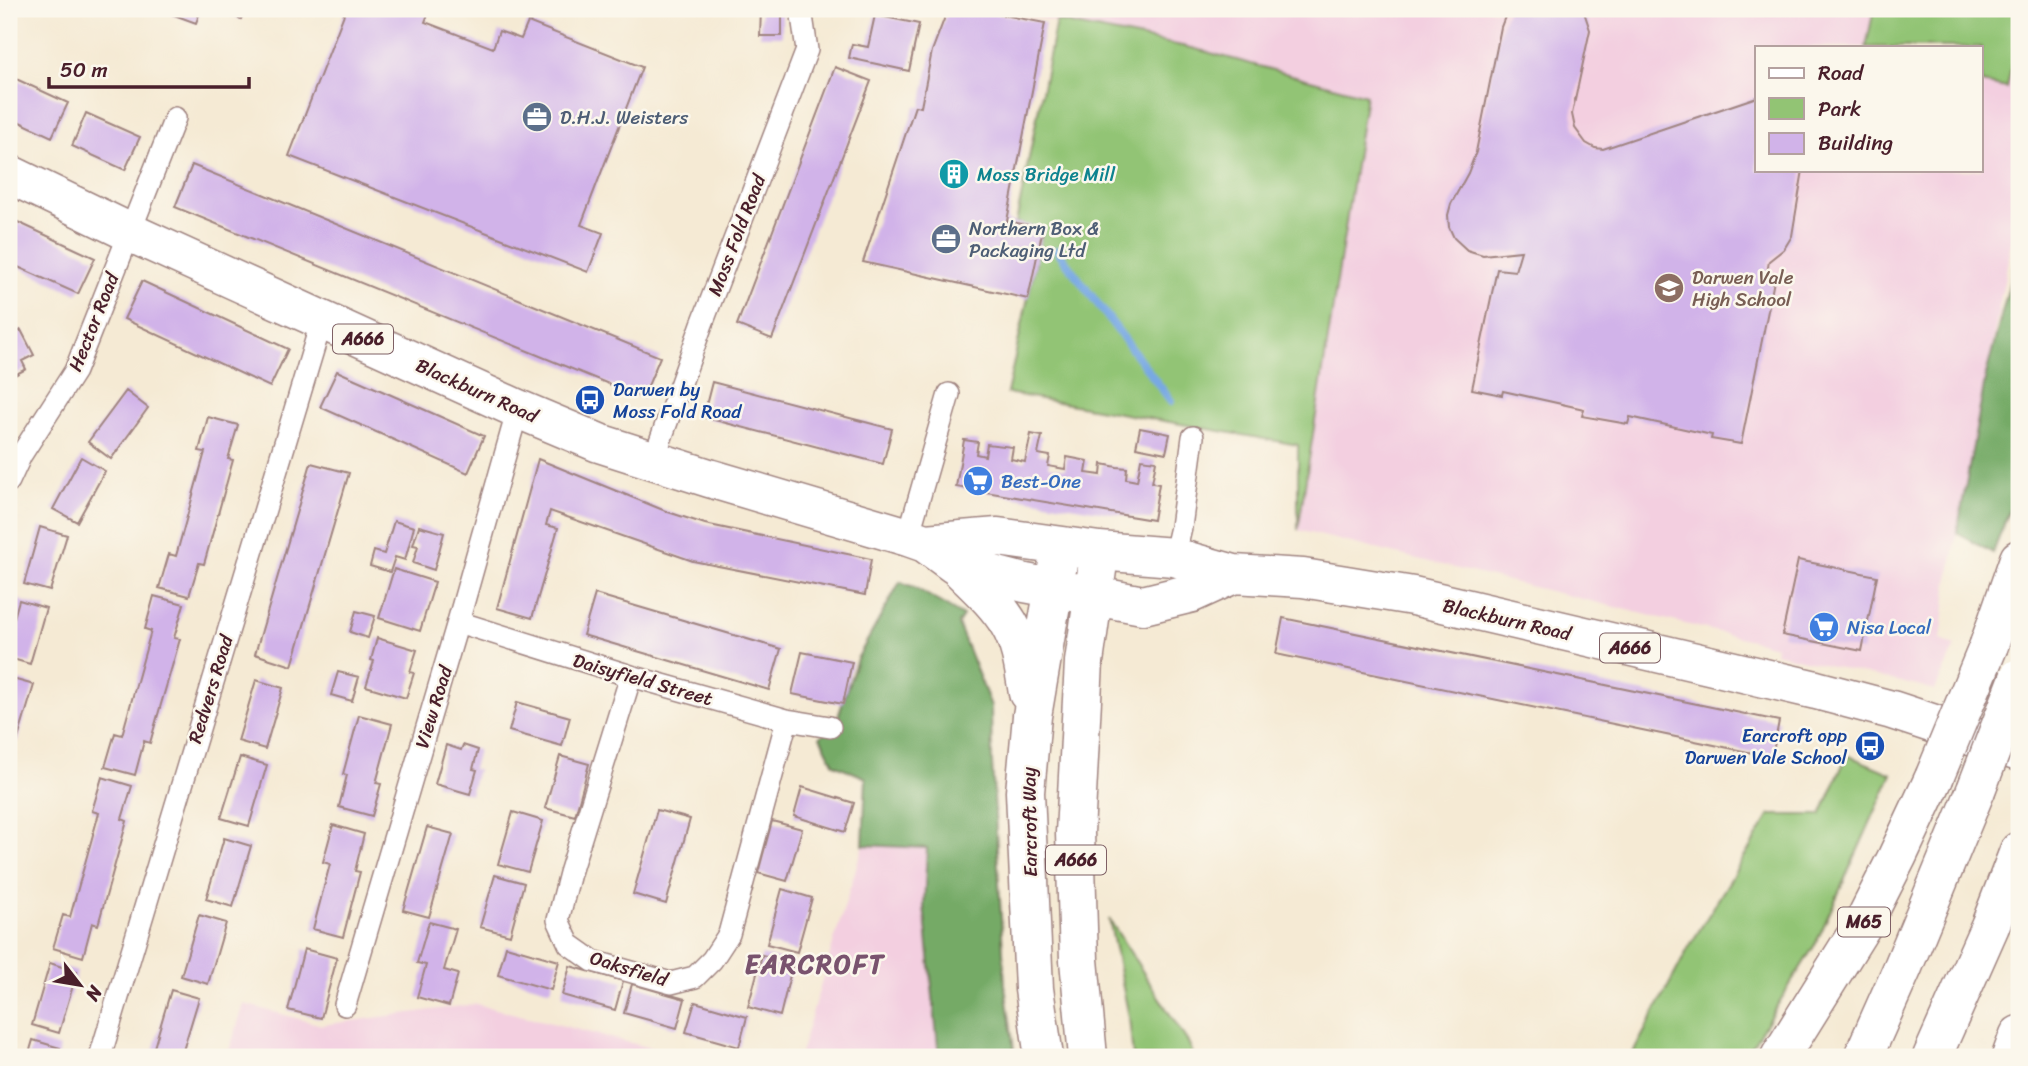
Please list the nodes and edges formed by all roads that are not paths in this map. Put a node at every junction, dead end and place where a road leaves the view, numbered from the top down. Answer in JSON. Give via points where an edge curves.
{"nodes":[{"id":1,"x":801,"y":9,"type":"edge"},
{"id":2,"x":175,"y":118,"type":"dead end"},
{"id":3,"x":9,"y":174,"type":"edge"},
{"id":4,"x":129,"y":232,"type":"junction"},
{"id":5,"x":322,"y":320,"type":"junction"},
{"id":6,"x":948,"y":394,"type":"dead end"},
{"id":7,"x":518,"y":409,"type":"junction"},
{"id":8,"x":1193,"y":436,"type":"dead end"},
{"id":9,"x":653,"y":461,"type":"junction"},
{"id":10,"x":9,"y":481,"type":"edge"},
{"id":11,"x":917,"y":540,"type":"junction"},
{"id":12,"x":1061,"y":546,"type":"junction"},
{"id":13,"x":1099,"y":551,"type":"junction"},
{"id":14,"x":1174,"y":557,"type":"junction"},
{"id":15,"x":2019,"y":559,"type":"edge"},
{"id":16,"x":955,"y":565,"type":"junction"},
{"id":17,"x":1234,"y":574,"type":"junction"},
{"id":18,"x":1055,"y":589,"type":"junction"},
{"id":19,"x":1093,"y":596,"type":"junction"},
{"id":20,"x":1143,"y":605,"type":"junction"},
{"id":21,"x":458,"y":622,"type":"junction"},
{"id":22,"x":1084,"y":662,"type":"junction"},
{"id":23,"x":631,"y":676,"type":"junction"},
{"id":24,"x":2019,"y":678,"type":"edge"},
{"id":25,"x":1031,"y":716,"type":"junction"},
{"id":26,"x":787,"y":720,"type":"junction"},
{"id":27,"x":830,"y":727,"type":"dead end"},
{"id":28,"x":2019,"y":752,"type":"edge"},
{"id":29,"x":2019,"y":851,"type":"edge"},
{"id":30,"x":345,"y":1005,"type":"dead end"},
{"id":31,"x":2019,"y":1035,"type":"edge"},
{"id":32,"x":100,"y":1057,"type":"edge"},
{"id":33,"x":1044,"y":1057,"type":"edge"},
{"id":34,"x":1088,"y":1057,"type":"edge"},
{"id":35,"x":1780,"y":1057,"type":"edge"},
{"id":36,"x":1863,"y":1057,"type":"edge"},
{"id":37,"x":1932,"y":1057,"type":"edge"},
{"id":38,"x":2011,"y":1057,"type":"edge"}],
"edges":[{"from":1,"to":9,"type":"street","name":"Moss Fold Road","via":[[807,50]]},
{"from":2,"to":4,"type":"street","name":"Hector Road"},
{"from":3,"to":4,"type":"highway","name":"Blackburn Road","number":"A666"},
{"from":4,"to":5,"type":"highway","name":"Blackburn Road","number":"A666"},
{"from":4,"to":10,"type":"street","name":"Hector Road","via":[[75,371]]},
{"from":5,"to":7,"type":"highway","name":"Blackburn Road","number":"A666"},
{"from":5,"to":32,"type":"street","name":"Redvers Road"},
{"from":6,"to":11,"type":"street"},
{"from":7,"to":9,"type":"highway","name":"Blackburn Road","number":"A666"},
{"from":7,"to":21,"type":"street","name":"View Road"},
{"from":8,"to":14,"type":"street"},
{"from":9,"to":11,"type":"highway","name":"Blackburn Road","number":"A666"},
{"from":11,"to":12,"type":"highway","name":"Blackburn Road","number":"A666","via":[[998,537]]},
{"from":11,"to":16,"type":"highway","name":"Blackburn Road","number":"A666"},
{"from":12,"to":13,"type":"highway","name":"Blackburn Road","number":"A666"},
{"from":12,"to":18,"type":"highway","name":"Earcroft Way","number":"A666"},
{"from":13,"to":14,"type":"highway","name":"Blackburn Road","number":"A666"},
{"from":13,"to":19,"type":"highway","number":"A666"},
{"from":14,"to":17,"type":"highway","name":"Blackburn Road","number":"A666"},
{"from":15,"to":35,"type":"highway","number":"M65","bridge":true,"via":[[1963,712],[1897,857],[1863,924]]},
{"from":16,"to":18,"type":"highway","name":"Blackburn Road","number":"A666"},
{"from":16,"to":25,"type":"highway","via":[[1009,624],[1023,660]]},
{"from":17,"to":20,"type":"highway","name":"Blackburn Road","number":"A666","via":[[1192,593]]},
{"from":17,"to":28,"type":"highway","name":"Blackburn Road","number":"A666","via":[[1303,578],[1413,596],[1816,690]]},
{"from":18,"to":19,"type":"highway","name":"Blackburn Road","number":"A666"},
{"from":18,"to":25,"type":"highway","name":"Earcroft Way","number":"A666"},
{"from":19,"to":20,"type":"highway","name":"Blackburn Road","number":"A666"},
{"from":19,"to":22,"type":"highway","number":"A666"},
{"from":20,"to":22,"type":"highway","via":[[1117,624]]},
{"from":21,"to":23,"type":"street","name":"Daisyfield Street"},
{"from":21,"to":30,"type":"street","name":"View Road"},
{"from":22,"to":34,"type":"highway","number":"A666","via":[[1075,833]]},
{"from":23,"to":26,"type":"street","name":"Daisyfield Street"},
{"from":23,"to":26,"type":"street","name":"Oaksfield","via":[[558,920],[569,944],[593,961],[671,983],[695,977],[712,960],[729,934]]},
{"from":24,"to":36,"type":"highway","number":"M65","bridge":true},
{"from":25,"to":33,"type":"highway","name":"Earcroft Way","number":"A666","via":[[1025,792],[1034,989]]},
{"from":26,"to":27,"type":"street","name":"Daisyfield Street"},
{"from":29,"to":37,"type":"highway"},
{"from":31,"to":38,"type":"highway"}]}
